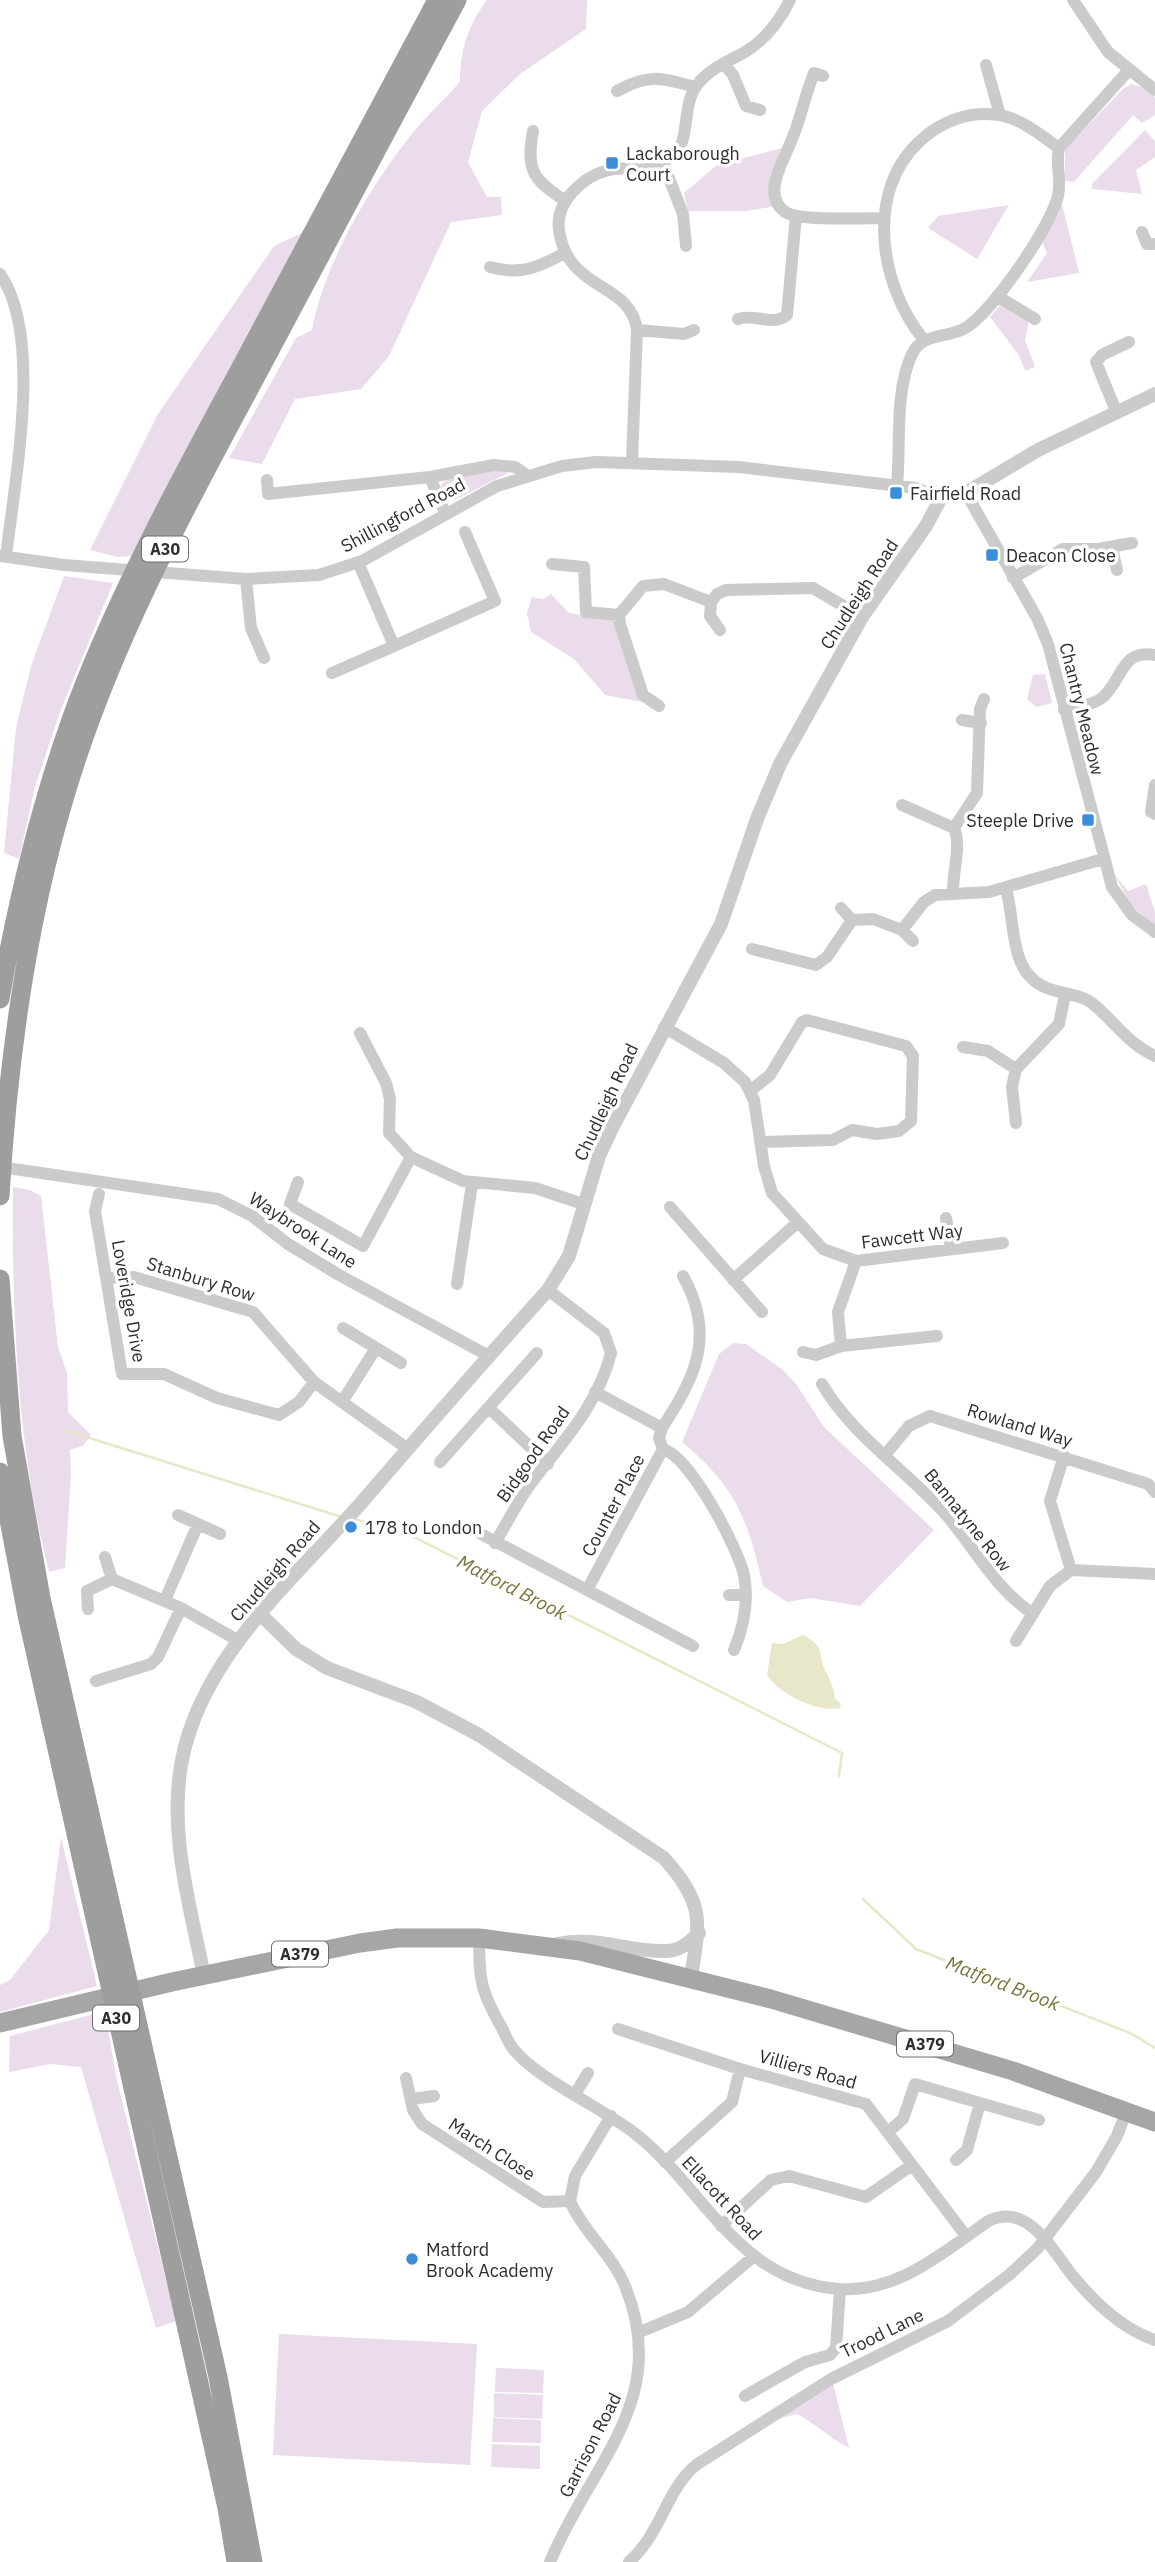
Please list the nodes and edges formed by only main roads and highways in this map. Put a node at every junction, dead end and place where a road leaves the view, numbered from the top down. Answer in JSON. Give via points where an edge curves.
{"nodes":[{"id":1,"x":437,"y":0,"type":"edge"},
{"id":2,"x":457,"y":0,"type":"edge"},
{"id":3,"x":0,"y":999,"type":"edge"},
{"id":4,"x":1,"y":1181,"type":"edge"},
{"id":5,"x":0,"y":1196,"type":"edge"},
{"id":6,"x":0,"y":1279,"type":"edge"},
{"id":7,"x":0,"y":1472,"type":"edge"},
{"id":8,"x":0,"y":2023,"type":"edge"},
{"id":9,"x":1155,"y":2122,"type":"edge"},
{"id":10,"x":236,"y":2562,"type":"edge"},
{"id":11,"x":253,"y":2562,"type":"edge"}],
"edges":[{"from":1,"to":3,"type":"highway","number":"A30","via":[[170,500],[104,638],[45,803]]},
{"from":2,"to":4,"type":"highway","number":"A30","via":[[201,478],[137,604],[107,677],[68,784],[45,867],[9,1073]]},
{"from":4,"to":5,"type":"highway","number":"A30"},
{"from":6,"to":11,"type":"highway","number":"A30","via":[[12,1436],[38,1584],[218,2377]]},
{"from":7,"to":10,"type":"highway","number":"A30"},
{"from":8,"to":9,"type":"main road","number":"A379","via":[[360,1943],[479,1938],[549,1946],[691,1978],[937,2048]]}]}
